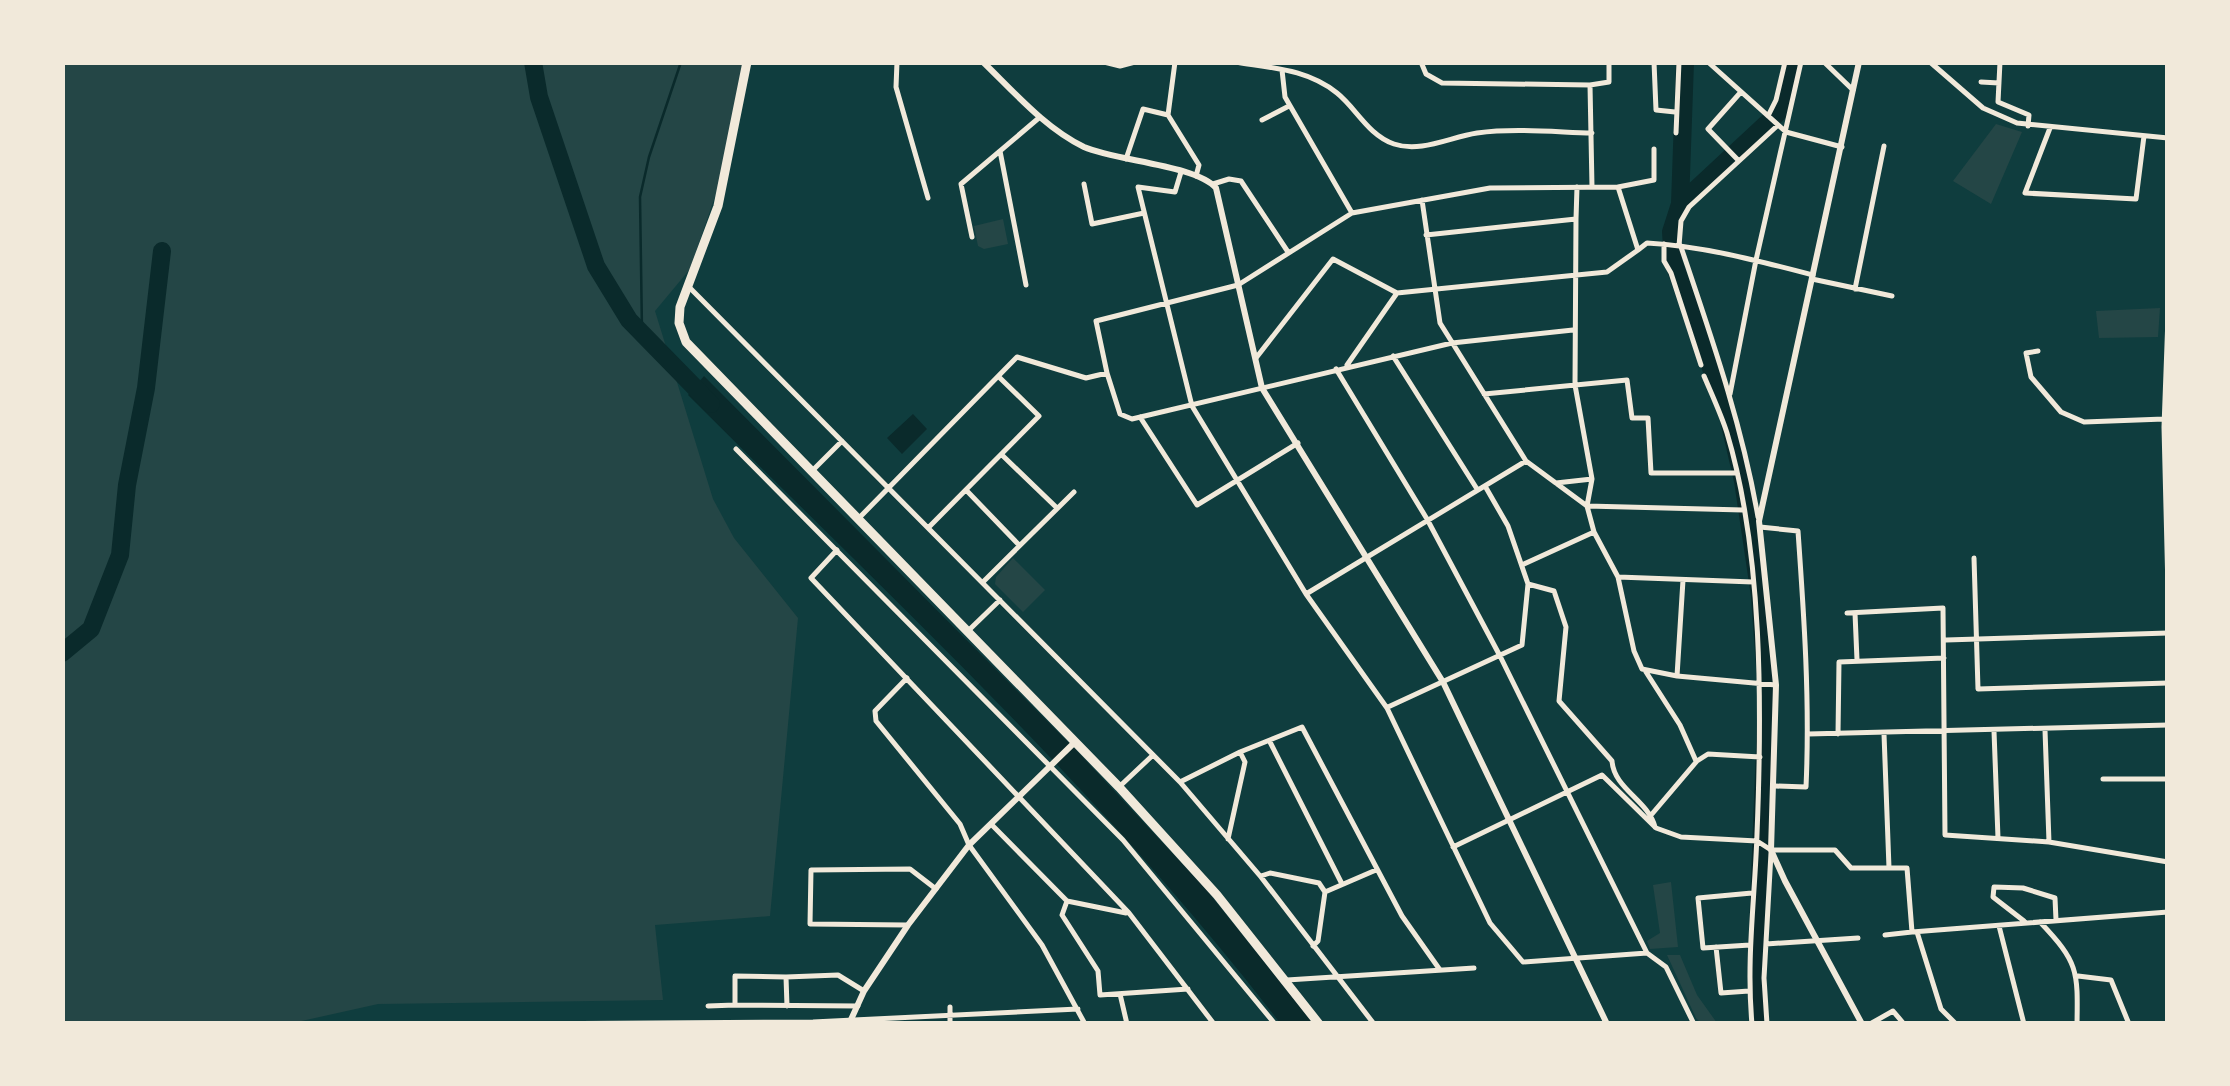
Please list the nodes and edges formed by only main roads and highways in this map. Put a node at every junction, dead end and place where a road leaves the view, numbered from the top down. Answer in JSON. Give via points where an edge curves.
{"nodes":[{"id":1,"x":747,"y":62,"type":"edge"},
{"id":2,"x":1320,"y":1024,"type":"edge"}],
"edges":[{"from":1,"to":2,"type":"main road","via":[[718,206],[682,300],[679,323],[691,350],[1120,787]]}]}
